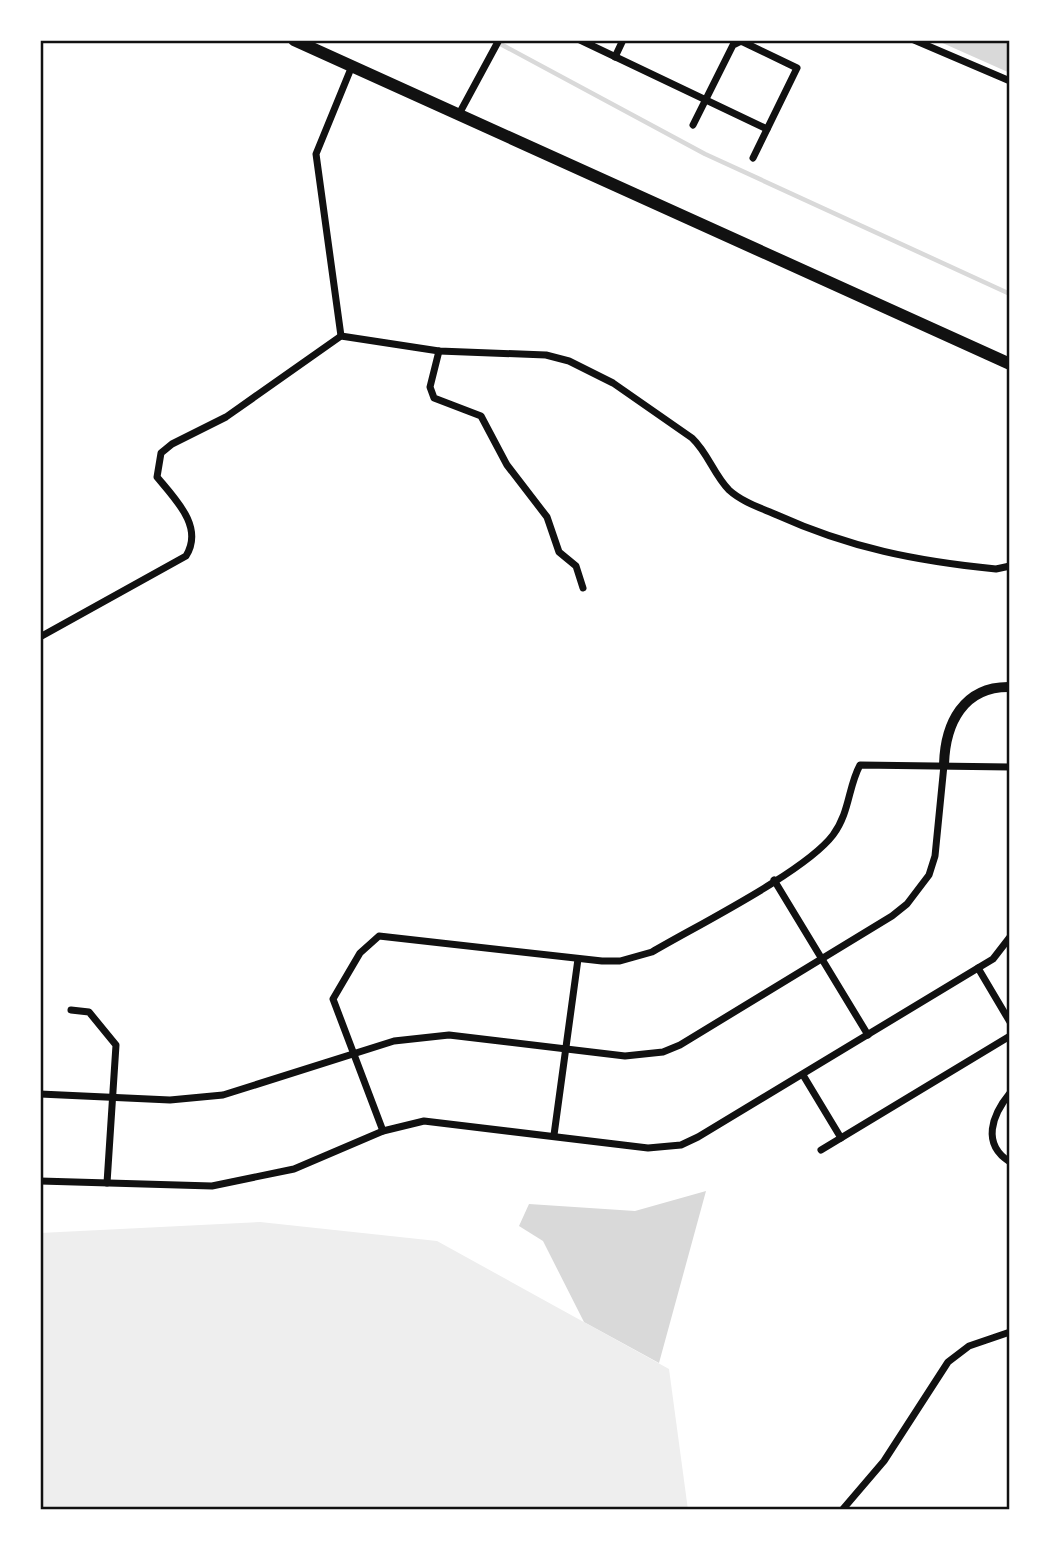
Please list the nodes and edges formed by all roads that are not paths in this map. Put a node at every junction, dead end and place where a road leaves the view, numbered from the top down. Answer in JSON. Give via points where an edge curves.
{"nodes":[{"id":1,"x":294,"y":40,"type":"edge"},
{"id":2,"x":499,"y":40,"type":"edge"},
{"id":3,"x":580,"y":40,"type":"edge"},
{"id":4,"x":623,"y":40,"type":"edge"},
{"id":5,"x":914,"y":40,"type":"edge"},
{"id":6,"x":615,"y":57,"type":"junction"},
{"id":7,"x":353,"y":65,"type":"junction"},
{"id":8,"x":1010,"y":81,"type":"edge"},
{"id":9,"x":706,"y":100,"type":"junction"},
{"id":10,"x":459,"y":114,"type":"junction"},
{"id":11,"x":693,"y":125,"type":"dead end"},
{"id":12,"x":767,"y":129,"type":"junction"},
{"id":13,"x":753,"y":158,"type":"dead end"},
{"id":14,"x":341,"y":336,"type":"junction"},
{"id":15,"x":439,"y":351,"type":"junction"},
{"id":16,"x":1010,"y":364,"type":"edge"},
{"id":17,"x":1010,"y":566,"type":"edge"},
{"id":18,"x":583,"y":588,"type":"dead end"},
{"id":19,"x":40,"y":637,"type":"edge"},
{"id":20,"x":1010,"y":687,"type":"edge"},
{"id":21,"x":944,"y":765,"type":"junction"},
{"id":22,"x":1010,"y":767,"type":"edge"},
{"id":23,"x":774,"y":880,"type":"junction"},
{"id":24,"x":1010,"y":937,"type":"edge"},
{"id":25,"x":579,"y":959,"type":"junction"},
{"id":26,"x":821,"y":960,"type":"junction"},
{"id":27,"x":978,"y":968,"type":"junction"},
{"id":28,"x":71,"y":1010,"type":"dead end"},
{"id":29,"x":1010,"y":1022,"type":"edge"},
{"id":30,"x":868,"y":1035,"type":"junction"},
{"id":31,"x":1010,"y":1036,"type":"edge"},
{"id":32,"x":565,"y":1049,"type":"junction"},
{"id":33,"x":355,"y":1054,"type":"junction"},
{"id":34,"x":803,"y":1075,"type":"junction"},
{"id":35,"x":1010,"y":1093,"type":"edge"},
{"id":36,"x":40,"y":1094,"type":"edge"},
{"id":37,"x":112,"y":1097,"type":"junction"},
{"id":38,"x":383,"y":1131,"type":"junction"},
{"id":39,"x":554,"y":1135,"type":"junction"},
{"id":40,"x":841,"y":1138,"type":"junction"},
{"id":41,"x":821,"y":1150,"type":"dead end"},
{"id":42,"x":1010,"y":1162,"type":"edge"},
{"id":43,"x":40,"y":1181,"type":"edge"},
{"id":44,"x":107,"y":1183,"type":"junction"},
{"id":45,"x":1010,"y":1332,"type":"edge"},
{"id":46,"x":843,"y":1509,"type":"edge"}],
"edges":[{"from":1,"to":7,"type":"main road"},
{"from":2,"to":10,"type":"street"},
{"from":3,"to":6,"type":"street"},
{"from":4,"to":6,"type":"street"},
{"from":5,"to":8,"type":"street"},
{"from":6,"to":9,"type":"street"},
{"from":7,"to":10,"type":"main road"},
{"from":7,"to":14,"type":"street","via":[[316,154]]},
{"from":9,"to":11,"type":"street"},
{"from":9,"to":12,"type":"street"},
{"from":9,"to":12,"type":"street","via":[[733,45],[741,41],[797,68]]},
{"from":10,"to":16,"type":"main road"},
{"from":12,"to":13,"type":"street"},
{"from":14,"to":15,"type":"street"},
{"from":14,"to":19,"type":"street","via":[[226,417],[161,453],[157,477],[176,500],[193,533],[194,543],[186,556]]},
{"from":15,"to":17,"type":"street","via":[[546,355],[569,361],[613,383],[692,438],[740,499],[819,534],[890,555],[996,569]]},
{"from":15,"to":18,"type":"street","via":[[430,387],[434,398],[481,416],[506,465],[547,517],[559,552],[576,566]]},
{"from":20,"to":21,"type":"street","via":[[982,692],[958,710],[945,744]]},
{"from":21,"to":22,"type":"street"},
{"from":21,"to":23,"type":"street","via":[[860,765],[851,798],[832,836]]},
{"from":21,"to":26,"type":"street","via":[[929,875],[892,916]]},
{"from":23,"to":25,"type":"street","via":[[652,952],[620,961]]},
{"from":23,"to":26,"type":"street"},
{"from":24,"to":27,"type":"street"},
{"from":25,"to":32,"type":"street"},
{"from":25,"to":33,"type":"street","via":[[379,936],[360,953],[333,999]]},
{"from":26,"to":30,"type":"street"},
{"from":26,"to":32,"type":"street","via":[[663,1052],[625,1056]]},
{"from":27,"to":29,"type":"street"},
{"from":27,"to":30,"type":"street"},
{"from":28,"to":37,"type":"street","via":[[89,1013],[116,1045]]},
{"from":30,"to":34,"type":"street"},
{"from":31,"to":40,"type":"street"},
{"from":32,"to":33,"type":"street","via":[[449,1035],[394,1041]]},
{"from":32,"to":39,"type":"street"},
{"from":33,"to":37,"type":"street","via":[[223,1095],[170,1101]]},
{"from":33,"to":38,"type":"street"},
{"from":34,"to":39,"type":"street","via":[[681,1145],[648,1148]]},
{"from":34,"to":40,"type":"street"},
{"from":35,"to":42,"type":"street","via":[[996,1110],[992,1136],[994,1148]]},
{"from":36,"to":37,"type":"street"},
{"from":37,"to":44,"type":"street"},
{"from":38,"to":39,"type":"street","via":[[424,1121]]},
{"from":38,"to":44,"type":"street","via":[[294,1169],[257,1179],[212,1186]]},
{"from":40,"to":41,"type":"street"},
{"from":43,"to":44,"type":"street"},
{"from":45,"to":46,"type":"street","via":[[969,1346],[953,1357],[884,1461]]}]}
